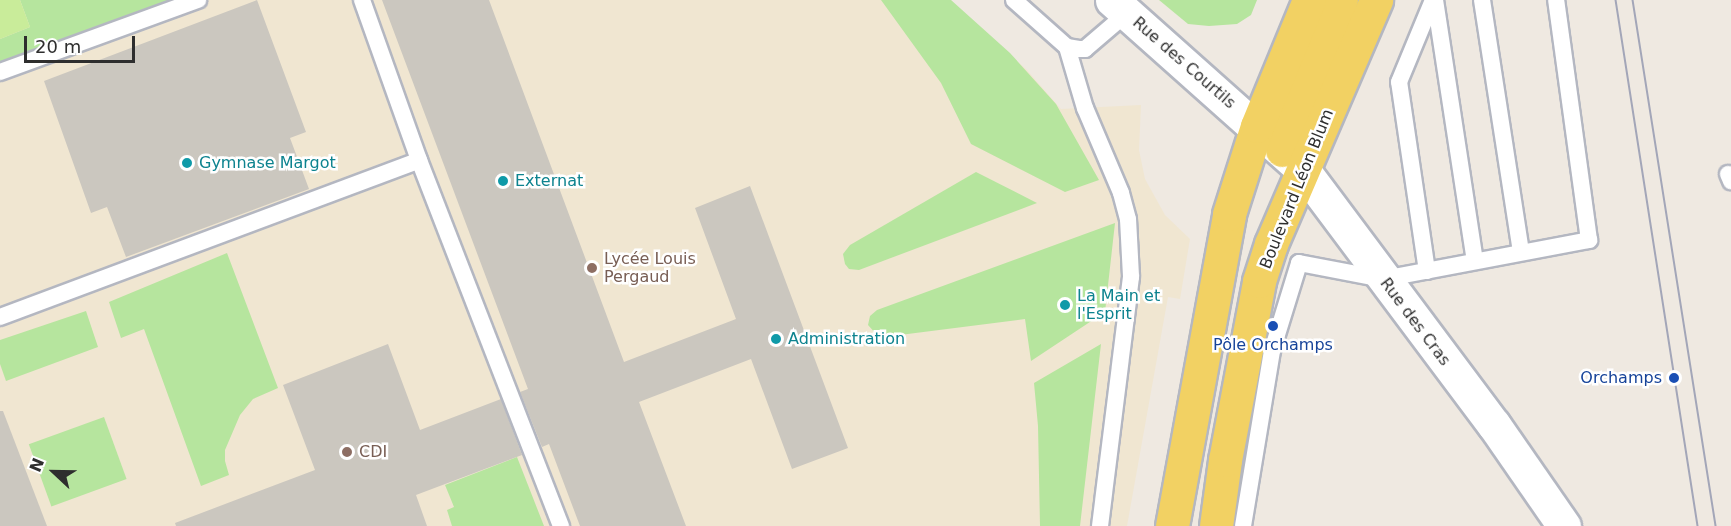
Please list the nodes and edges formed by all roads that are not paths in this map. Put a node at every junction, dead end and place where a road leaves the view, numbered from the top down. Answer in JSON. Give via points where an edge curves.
{"nodes":[{"id":1,"x":198,"y":0,"type":"edge"},
{"id":2,"x":362,"y":0,"type":"edge"},
{"id":3,"x":1014,"y":0,"type":"edge"},
{"id":4,"x":1309,"y":0,"type":"edge"},
{"id":5,"x":1341,"y":0,"type":"edge"},
{"id":6,"x":1376,"y":0,"type":"edge"},
{"id":7,"x":1434,"y":0,"type":"edge"},
{"id":8,"x":1482,"y":0,"type":"edge"},
{"id":9,"x":1556,"y":0,"type":"edge"},
{"id":10,"x":1119,"y":7,"type":"edge"},
{"id":11,"x":1067,"y":47,"type":"junction"},
{"id":12,"x":0,"y":72,"type":"edge"},
{"id":13,"x":1257,"y":126,"type":"junction"},
{"id":14,"x":419,"y":160,"type":"junction"},
{"id":15,"x":1293,"y":160,"type":"junction"},
{"id":16,"x":1521,"y":252,"type":"junction"},
{"id":17,"x":1476,"y":261,"type":"junction"},
{"id":18,"x":1427,"y":271,"type":"junction"},
{"id":19,"x":1383,"y":279,"type":"junction"},
{"id":20,"x":0,"y":317,"type":"edge"},
{"id":21,"x":561,"y":526,"type":"edge"},
{"id":22,"x":1100,"y":526,"type":"edge"},
{"id":23,"x":1172,"y":526,"type":"edge"},
{"id":24,"x":1216,"y":526,"type":"edge"},
{"id":25,"x":1243,"y":526,"type":"edge"},
{"id":26,"x":1564,"y":526,"type":"edge"}],
"edges":[{"from":1,"to":12,"type":"lane"},
{"from":2,"to":14,"type":"lane"},
{"from":3,"to":11,"type":"lane"},
{"from":4,"to":13,"type":"main road"},
{"from":5,"to":15,"type":"main road","name":"Boulevard Léon Blum"},
{"from":6,"to":15,"type":"main road","name":"Boulevard Léon Blum"},
{"from":7,"to":17,"type":"lane"},
{"from":7,"to":18,"type":"lane","via":[[1399,82]]},
{"from":8,"to":16,"type":"lane"},
{"from":9,"to":16,"type":"lane","via":[[1589,240]]},
{"from":10,"to":11,"type":"lane","via":[[1085,49]]},
{"from":10,"to":13,"type":"street","name":"Rue des Courtils"},
{"from":11,"to":22,"type":"lane","via":[[1085,108],[1122,192],[1128,219],[1131,277]]},
{"from":13,"to":15,"type":"street","name":"Rue des Cras"},
{"from":13,"to":23,"type":"main road","via":[[1229,214]]},
{"from":14,"to":20,"type":"lane"},
{"from":14,"to":21,"type":"lane"},
{"from":15,"to":19,"type":"street","name":"Rue des Cras"},
{"from":15,"to":24,"type":"main road","name":"Boulevard Léon Blum","via":[[1259,281]]},
{"from":16,"to":17,"type":"lane"},
{"from":17,"to":18,"type":"lane"},
{"from":18,"to":19,"type":"lane"},
{"from":19,"to":25,"type":"lane","via":[[1299,263],[1272,351]]},
{"from":19,"to":26,"type":"street","name":"Rue des Cras","via":[[1494,425]]}]}
